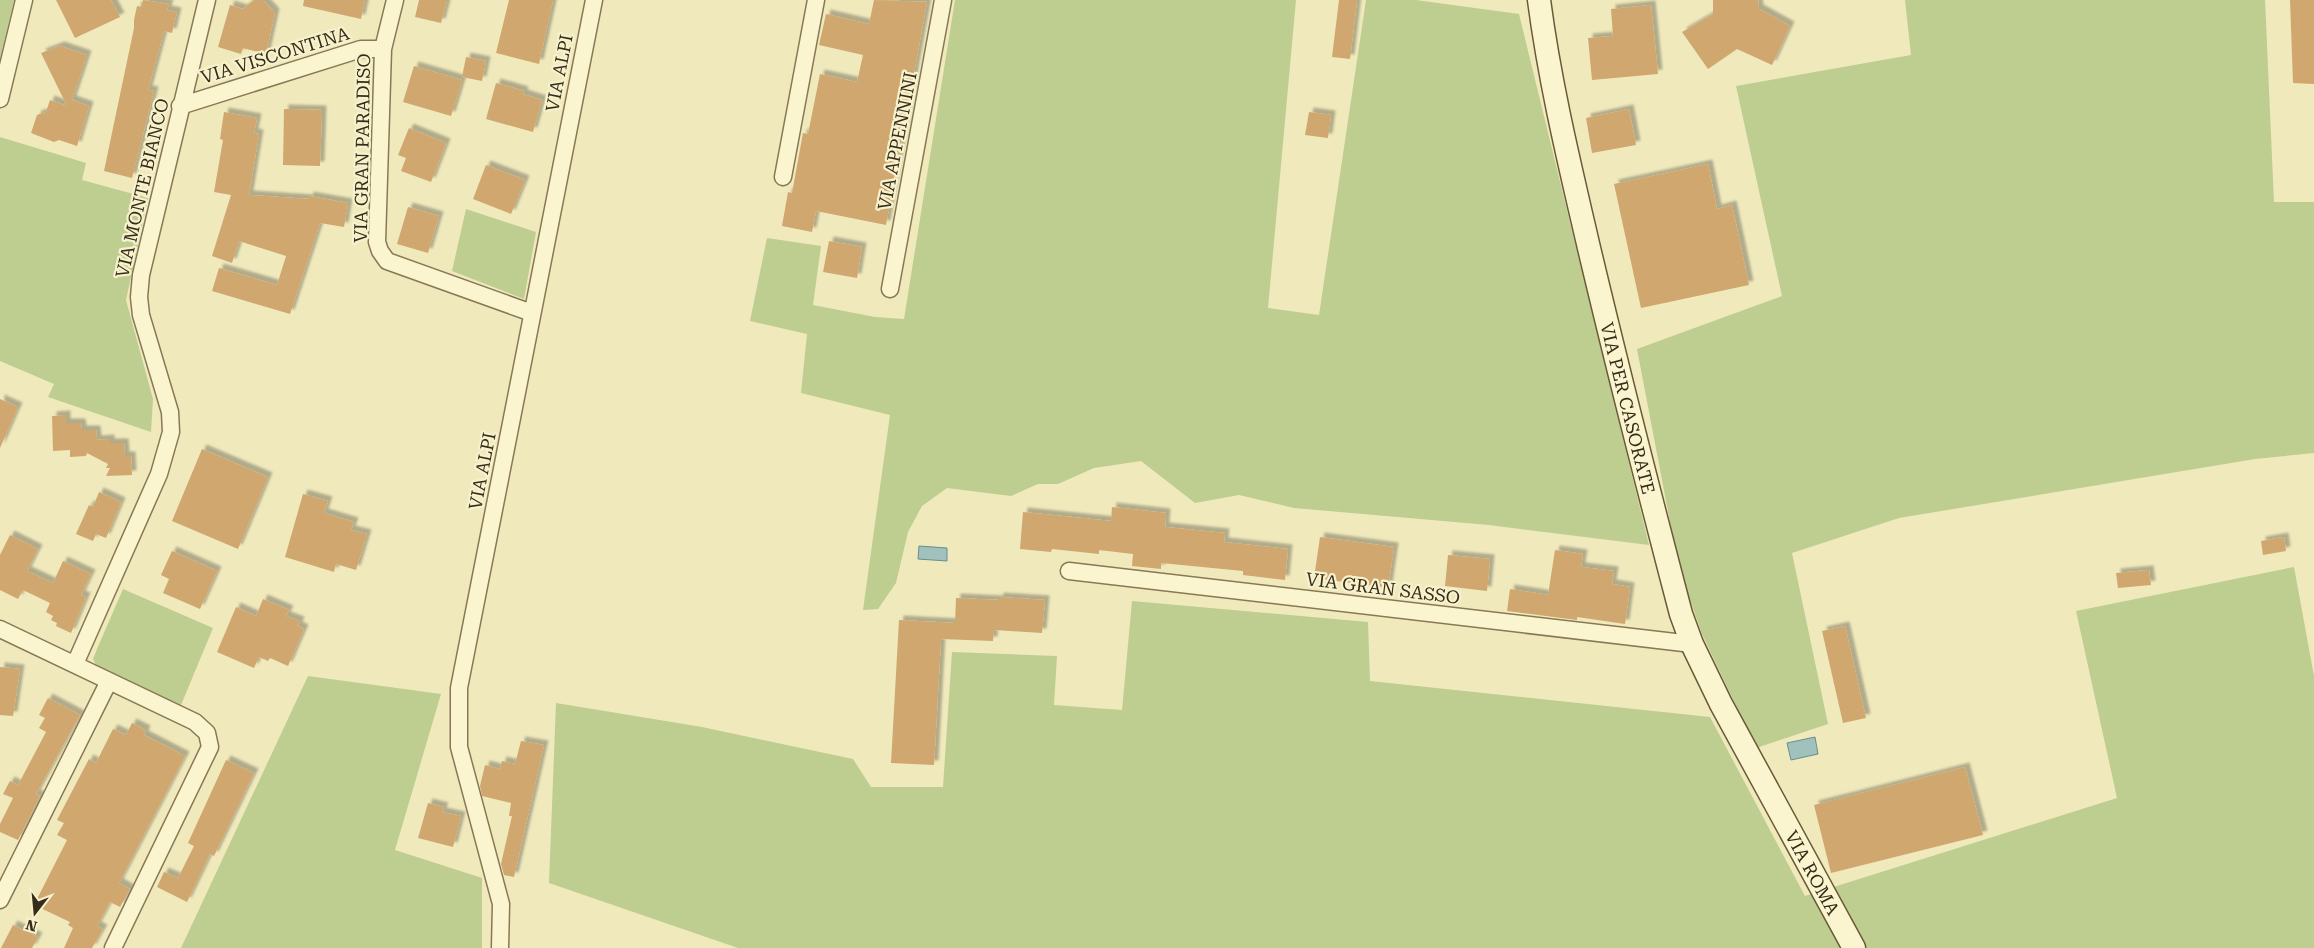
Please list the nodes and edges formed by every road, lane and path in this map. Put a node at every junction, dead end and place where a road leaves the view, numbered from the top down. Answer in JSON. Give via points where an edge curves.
{"nodes":[{"id":1,"x":24,"y":0,"type":"edge"},
{"id":2,"x":207,"y":0,"type":"edge"},
{"id":3,"x":395,"y":0,"type":"edge"},
{"id":4,"x":594,"y":0,"type":"edge"},
{"id":5,"x":816,"y":0,"type":"edge"},
{"id":6,"x":943,"y":0,"type":"edge"},
{"id":7,"x":1534,"y":0,"type":"edge"},
{"id":8,"x":383,"y":49,"type":"junction"},
{"id":9,"x":0,"y":99,"type":"edge"},
{"id":10,"x":180,"y":106,"type":"junction"},
{"id":11,"x":783,"y":177,"type":"dead end"},
{"id":12,"x":890,"y":289,"type":"dead end"},
{"id":13,"x":532,"y":313,"type":"junction"},
{"id":14,"x":1069,"y":571,"type":"dead end"},
{"id":15,"x":0,"y":629,"type":"edge"},
{"id":16,"x":1692,"y":644,"type":"junction"},
{"id":17,"x":75,"y":664,"type":"junction"},
{"id":18,"x":109,"y":681,"type":"junction"},
{"id":19,"x":1772,"y":797,"type":"joint"},
{"id":20,"x":0,"y":900,"type":"edge"},
{"id":21,"x":113,"y":948,"type":"edge"},
{"id":22,"x":500,"y":948,"type":"edge"},
{"id":23,"x":1854,"y":948,"type":"edge"}],
"edges":[{"from":1,"to":9,"type":"street"},
{"from":2,"to":10,"type":"street","name":"VIA MONTE BIANCO"},
{"from":3,"to":8,"type":"street","name":"VIA GRAN PARADISO"},
{"from":4,"to":13,"type":"street","name":"VIA ALPI"},
{"from":5,"to":11,"type":"street"},
{"from":6,"to":12,"type":"street","name":"VIA APPENNINI"},
{"from":7,"to":16,"type":"street","name":"VIA PER CASORATE","via":[[1614,356],[1681,614]]},
{"from":8,"to":10,"type":"street","name":"VIA VISCONTINA","via":[[361,49]]},
{"from":8,"to":13,"type":"street","name":"VIA GRAN PARADISO","via":[[377,242],[380,251],[387,261]]},
{"from":10,"to":17,"type":"street","name":"VIA MONTE BIANCO","via":[[138,297],[170,412],[171,432],[159,474]]},
{"from":13,"to":22,"type":"street","name":"VIA ALPI","via":[[459,688],[460,747],[501,904]]},
{"from":14,"to":16,"type":"street","name":"VIA GRAN SASSO"},
{"from":15,"to":17,"type":"street"},
{"from":16,"to":19,"type":"street","name":"VIA PER CASORATE"},
{"from":17,"to":18,"type":"street"},
{"from":18,"to":20,"type":"street"},
{"from":18,"to":21,"type":"street","via":[[195,722],[207,733],[210,748]]},
{"from":19,"to":23,"type":"street","name":"VIA ROMA"}]}
